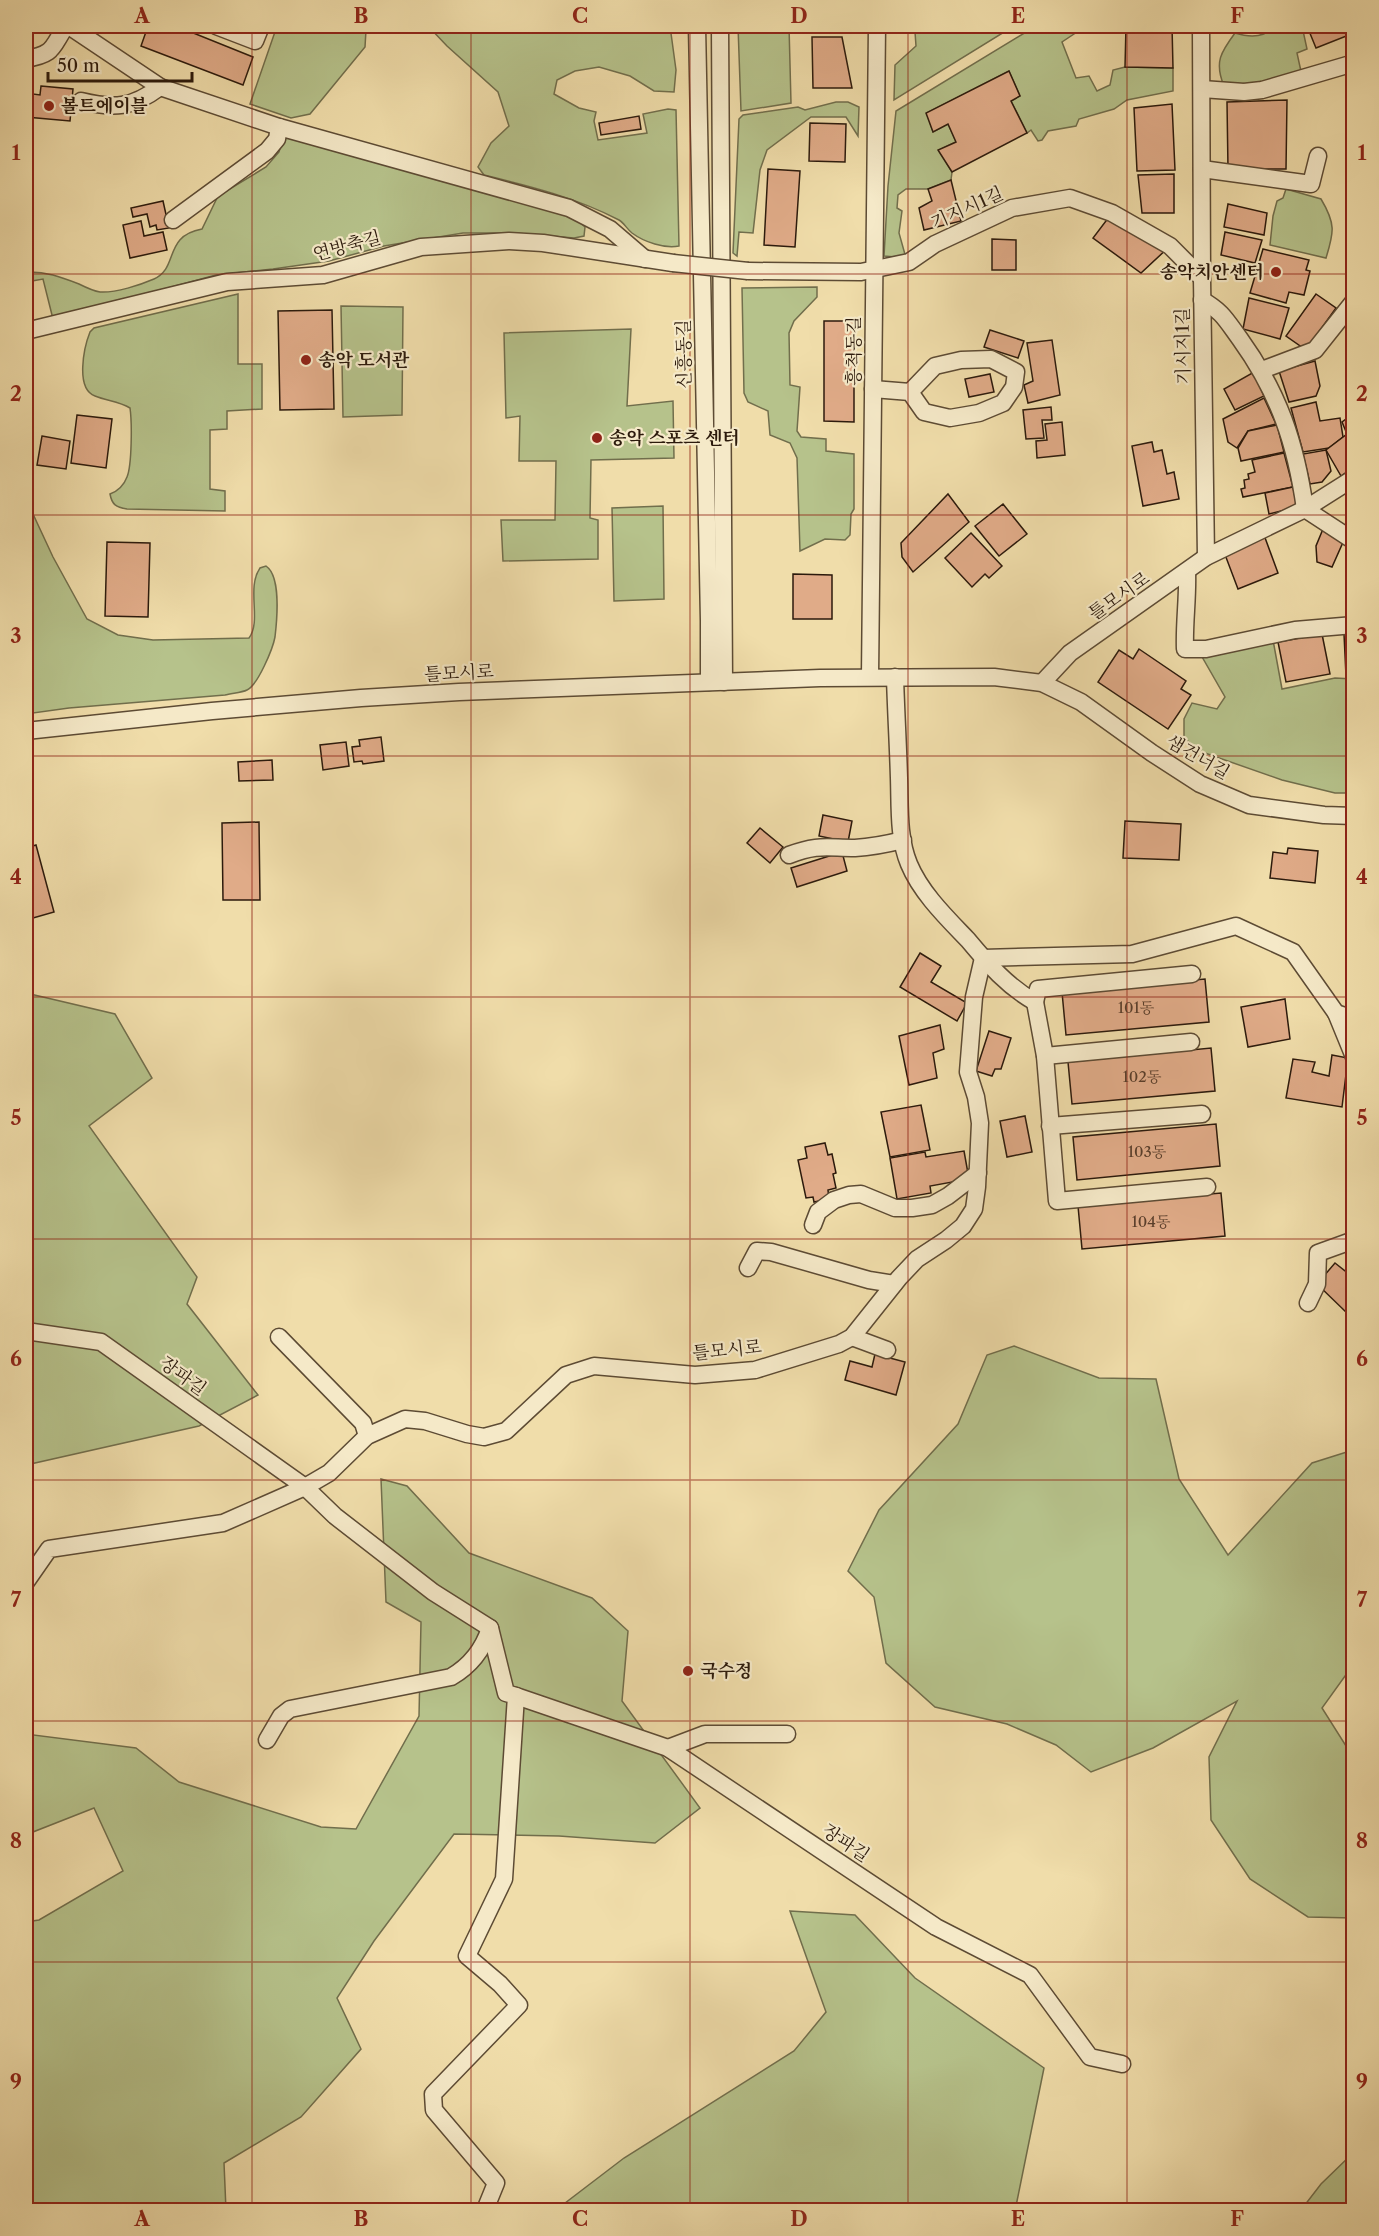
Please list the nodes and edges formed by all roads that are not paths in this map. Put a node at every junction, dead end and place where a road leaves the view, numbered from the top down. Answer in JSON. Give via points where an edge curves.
{"nodes":[{"id":1,"x":68,"y":26,"type":"edge"},
{"id":2,"x":216,"y":26,"type":"edge"},
{"id":3,"x":261,"y":26,"type":"edge"},
{"id":4,"x":697,"y":26,"type":"edge"},
{"id":5,"x":720,"y":26,"type":"edge"},
{"id":6,"x":877,"y":26,"type":"edge"},
{"id":7,"x":1205,"y":29,"type":"edge"},
{"id":8,"x":26,"y":59,"type":"edge"},
{"id":9,"x":1353,"y":63,"type":"edge"},
{"id":10,"x":160,"y":87,"type":"junction"},
{"id":11,"x":1202,"y":89,"type":"junction"},
{"id":12,"x":81,"y":101,"type":"dead end"},
{"id":13,"x":279,"y":127,"type":"junction"},
{"id":14,"x":1318,"y":156,"type":"dead end"},
{"id":15,"x":1202,"y":170,"type":"junction"},
{"id":16,"x":173,"y":220,"type":"dead end"},
{"id":17,"x":646,"y":260,"type":"junction"},
{"id":18,"x":874,"y":270,"type":"junction"},
{"id":19,"x":1202,"y":278,"type":"junction"},
{"id":20,"x":1202,"y":300,"type":"junction"},
{"id":21,"x":1353,"y":301,"type":"edge"},
{"id":22,"x":26,"y":331,"type":"edge"},
{"id":23,"x":1262,"y":370,"type":"junction"},
{"id":24,"x":873,"y":389,"type":"junction"},
{"id":25,"x":910,"y":393,"type":"junction"},
{"id":26,"x":1353,"y":478,"type":"edge"},
{"id":27,"x":1305,"y":509,"type":"junction"},
{"id":28,"x":1353,"y":541,"type":"edge"},
{"id":29,"x":1206,"y":557,"type":"junction"},
{"id":30,"x":1187,"y":572,"type":"junction"},
{"id":31,"x":1353,"y":625,"type":"edge"},
{"id":32,"x":870,"y":677,"type":"junction"},
{"id":33,"x":895,"y":677,"type":"junction"},
{"id":34,"x":716,"y":682,"type":"junction"},
{"id":35,"x":1042,"y":683,"type":"junction"},
{"id":36,"x":26,"y":731,"type":"edge"},
{"id":37,"x":1353,"y":816,"type":"edge"},
{"id":38,"x":903,"y":840,"type":"junction"},
{"id":39,"x":789,"y":855,"type":"dead end"},
{"id":40,"x":984,"y":958,"type":"junction"},
{"id":41,"x":1192,"y":974,"type":"dead end"},
{"id":42,"x":1035,"y":1002,"type":"junction"},
{"id":43,"x":1336,"y":1013,"type":"junction"},
{"id":44,"x":1353,"y":1019,"type":"edge"},
{"id":45,"x":1191,"y":1042,"type":"dead end"},
{"id":46,"x":1045,"y":1056,"type":"junction"},
{"id":47,"x":1353,"y":1057,"type":"edge"},
{"id":48,"x":1202,"y":1114,"type":"dead end"},
{"id":49,"x":1050,"y":1126,"type":"junction"},
{"id":50,"x":978,"y":1173,"type":"junction"},
{"id":51,"x":1207,"y":1187,"type":"dead end"},
{"id":52,"x":813,"y":1225,"type":"dead end"},
{"id":53,"x":1353,"y":1240,"type":"edge"},
{"id":54,"x":748,"y":1268,"type":"dead end"},
{"id":55,"x":894,"y":1284,"type":"junction"},
{"id":56,"x":1308,"y":1303,"type":"dead end"},
{"id":57,"x":26,"y":1331,"type":"edge"},
{"id":58,"x":279,"y":1337,"type":"dead end"},
{"id":59,"x":852,"y":1337,"type":"junction"},
{"id":60,"x":887,"y":1350,"type":"dead end"},
{"id":61,"x":367,"y":1436,"type":"junction"},
{"id":62,"x":305,"y":1487,"type":"junction"},
{"id":63,"x":26,"y":1582,"type":"edge"},
{"id":64,"x":490,"y":1628,"type":"junction"},
{"id":65,"x":516,"y":1696,"type":"junction"},
{"id":66,"x":787,"y":1734,"type":"dead end"},
{"id":67,"x":267,"y":1740,"type":"dead end"},
{"id":68,"x":668,"y":1748,"type":"junction"},
{"id":69,"x":1122,"y":2064,"type":"dead end"},
{"id":70,"x":485,"y":2211,"type":"edge"}],
"edges":[{"from":1,"to":8,"type":"street","via":[[52,51]]},
{"from":1,"to":10,"type":"street"},
{"from":2,"to":3,"type":"street","via":[[255,41]]},
{"from":4,"to":34,"type":"street","name":"신흥동길","via":[[709,621]]},
{"from":5,"to":34,"type":"street"},
{"from":6,"to":18,"type":"street","name":"흥척동길"},
{"from":7,"to":11,"type":"street","name":"기시지1길"},
{"from":9,"to":11,"type":"street","via":[[1262,90]]},
{"from":10,"to":12,"type":"street","via":[[144,99],[125,105],[102,106]]},
{"from":10,"to":13,"type":"street"},
{"from":11,"to":15,"type":"street","name":"기시지1길"},
{"from":13,"to":16,"type":"street","via":[[277,139],[267,151]]},
{"from":13,"to":17,"type":"street","via":[[569,208],[610,229]]},
{"from":14,"to":15,"type":"street","via":[[1311,184]]},
{"from":15,"to":19,"type":"street","name":"기시지1길"},
{"from":17,"to":18,"type":"street","name":"연방축길","bridge":true,"via":[[748,271]]},
{"from":17,"to":22,"type":"street","name":"연방축길","via":[[509,241],[421,247],[323,275],[227,282]]},
{"from":18,"to":19,"type":"street","name":"기지시1길","via":[[909,262],[935,244],[1012,208],[1070,198],[1112,213],[1170,246]]},
{"from":18,"to":24,"type":"street","name":"흥척동길"},
{"from":19,"to":20,"type":"street","name":"기시지1길"},
{"from":20,"to":23,"type":"street","via":[[1219,310]]},
{"from":20,"to":29,"type":"street","name":"기시지1길"},
{"from":21,"to":23,"type":"street","via":[[1315,350]]},
{"from":23,"to":27,"type":"street","via":[[1292,441]]},
{"from":24,"to":25,"type":"street"},
{"from":24,"to":32,"type":"street","name":"흥척동길"},
{"from":25,"to":25,"type":"street","via":[[924,412],[950,418],[979,413],[1003,403],[1014,387],[1016,372],[991,359],[962,360],[935,366]]},
{"from":26,"to":27,"type":"street","name":"틀모시로"},
{"from":27,"to":28,"type":"street"},
{"from":27,"to":29,"type":"street","name":"틀모시로"},
{"from":29,"to":30,"type":"street","name":"틀모시로"},
{"from":30,"to":31,"type":"street","via":[[1185,648],[1206,649],[1295,630]]},
{"from":30,"to":35,"type":"street","name":"틀모시로","via":[[1070,653]]},
{"from":32,"to":33,"type":"street","name":"틀모시로"},
{"from":32,"to":34,"type":"street","name":"틀모시로"},
{"from":33,"to":35,"type":"street","name":"틀모시로","via":[[994,677]]},
{"from":33,"to":38,"type":"street"},
{"from":34,"to":36,"type":"street","name":"틀모시로","via":[[361,698]]},
{"from":35,"to":37,"type":"street","name":"샘건너길","via":[[1081,702],[1200,784],[1249,805]]},
{"from":38,"to":39,"type":"street","via":[[853,848],[807,848]]},
{"from":38,"to":40,"type":"street","via":[[910,866],[922,887]]},
{"from":40,"to":42,"type":"street","via":[[1018,993]]},
{"from":40,"to":43,"type":"street","via":[[1132,954],[1236,926],[1293,952]]},
{"from":40,"to":50,"type":"street","name":"틀모시로","via":[[974,997],[968,1072],[980,1123]]},
{"from":41,"to":42,"type":"street","via":[[1038,989]]},
{"from":42,"to":46,"type":"street"},
{"from":43,"to":44,"type":"street"},
{"from":43,"to":47,"type":"street"},
{"from":45,"to":46,"type":"street"},
{"from":46,"to":49,"type":"street"},
{"from":48,"to":49,"type":"street"},
{"from":49,"to":51,"type":"street","via":[[1057,1201]]},
{"from":50,"to":52,"type":"street","via":[[948,1196],[912,1208],[895,1208],[861,1194],[849,1195],[818,1212]]},
{"from":50,"to":55,"type":"street","name":"틀모시로","via":[[974,1209],[963,1227],[917,1259]]},
{"from":53,"to":56,"type":"street","via":[[1318,1253],[1317,1284]]},
{"from":54,"to":55,"type":"street","via":[[757,1251],[771,1252]]},
{"from":55,"to":59,"type":"street","name":"틀모시로"},
{"from":57,"to":62,"type":"street","name":"장파길","via":[[101,1341]]},
{"from":58,"to":61,"type":"street","via":[[363,1423]]},
{"from":59,"to":60,"type":"street"},
{"from":59,"to":61,"type":"street","name":"틀모시로","via":[[755,1370],[695,1375],[594,1366],[566,1375],[506,1431],[484,1437],[405,1419]]},
{"from":61,"to":62,"type":"street","via":[[330,1473]]},
{"from":62,"to":63,"type":"street","via":[[223,1523],[49,1549]]},
{"from":62,"to":64,"type":"street","name":"장파길","via":[[335,1516],[433,1592]]},
{"from":64,"to":65,"type":"street","via":[[506,1693]]},
{"from":64,"to":67,"type":"street","via":[[484,1645],[465,1669],[451,1677],[290,1709],[276,1722]]},
{"from":65,"to":68,"type":"street","name":"장파길"},
{"from":65,"to":70,"type":"street","via":[[504,1879],[466,1956],[519,2005],[433,2094],[434,2109],[496,2183]]},
{"from":66,"to":68,"type":"street","via":[[705,1734]]},
{"from":68,"to":69,"type":"street","name":"장파길","via":[[936,1927],[1030,1975],[1090,2057]]}]}
